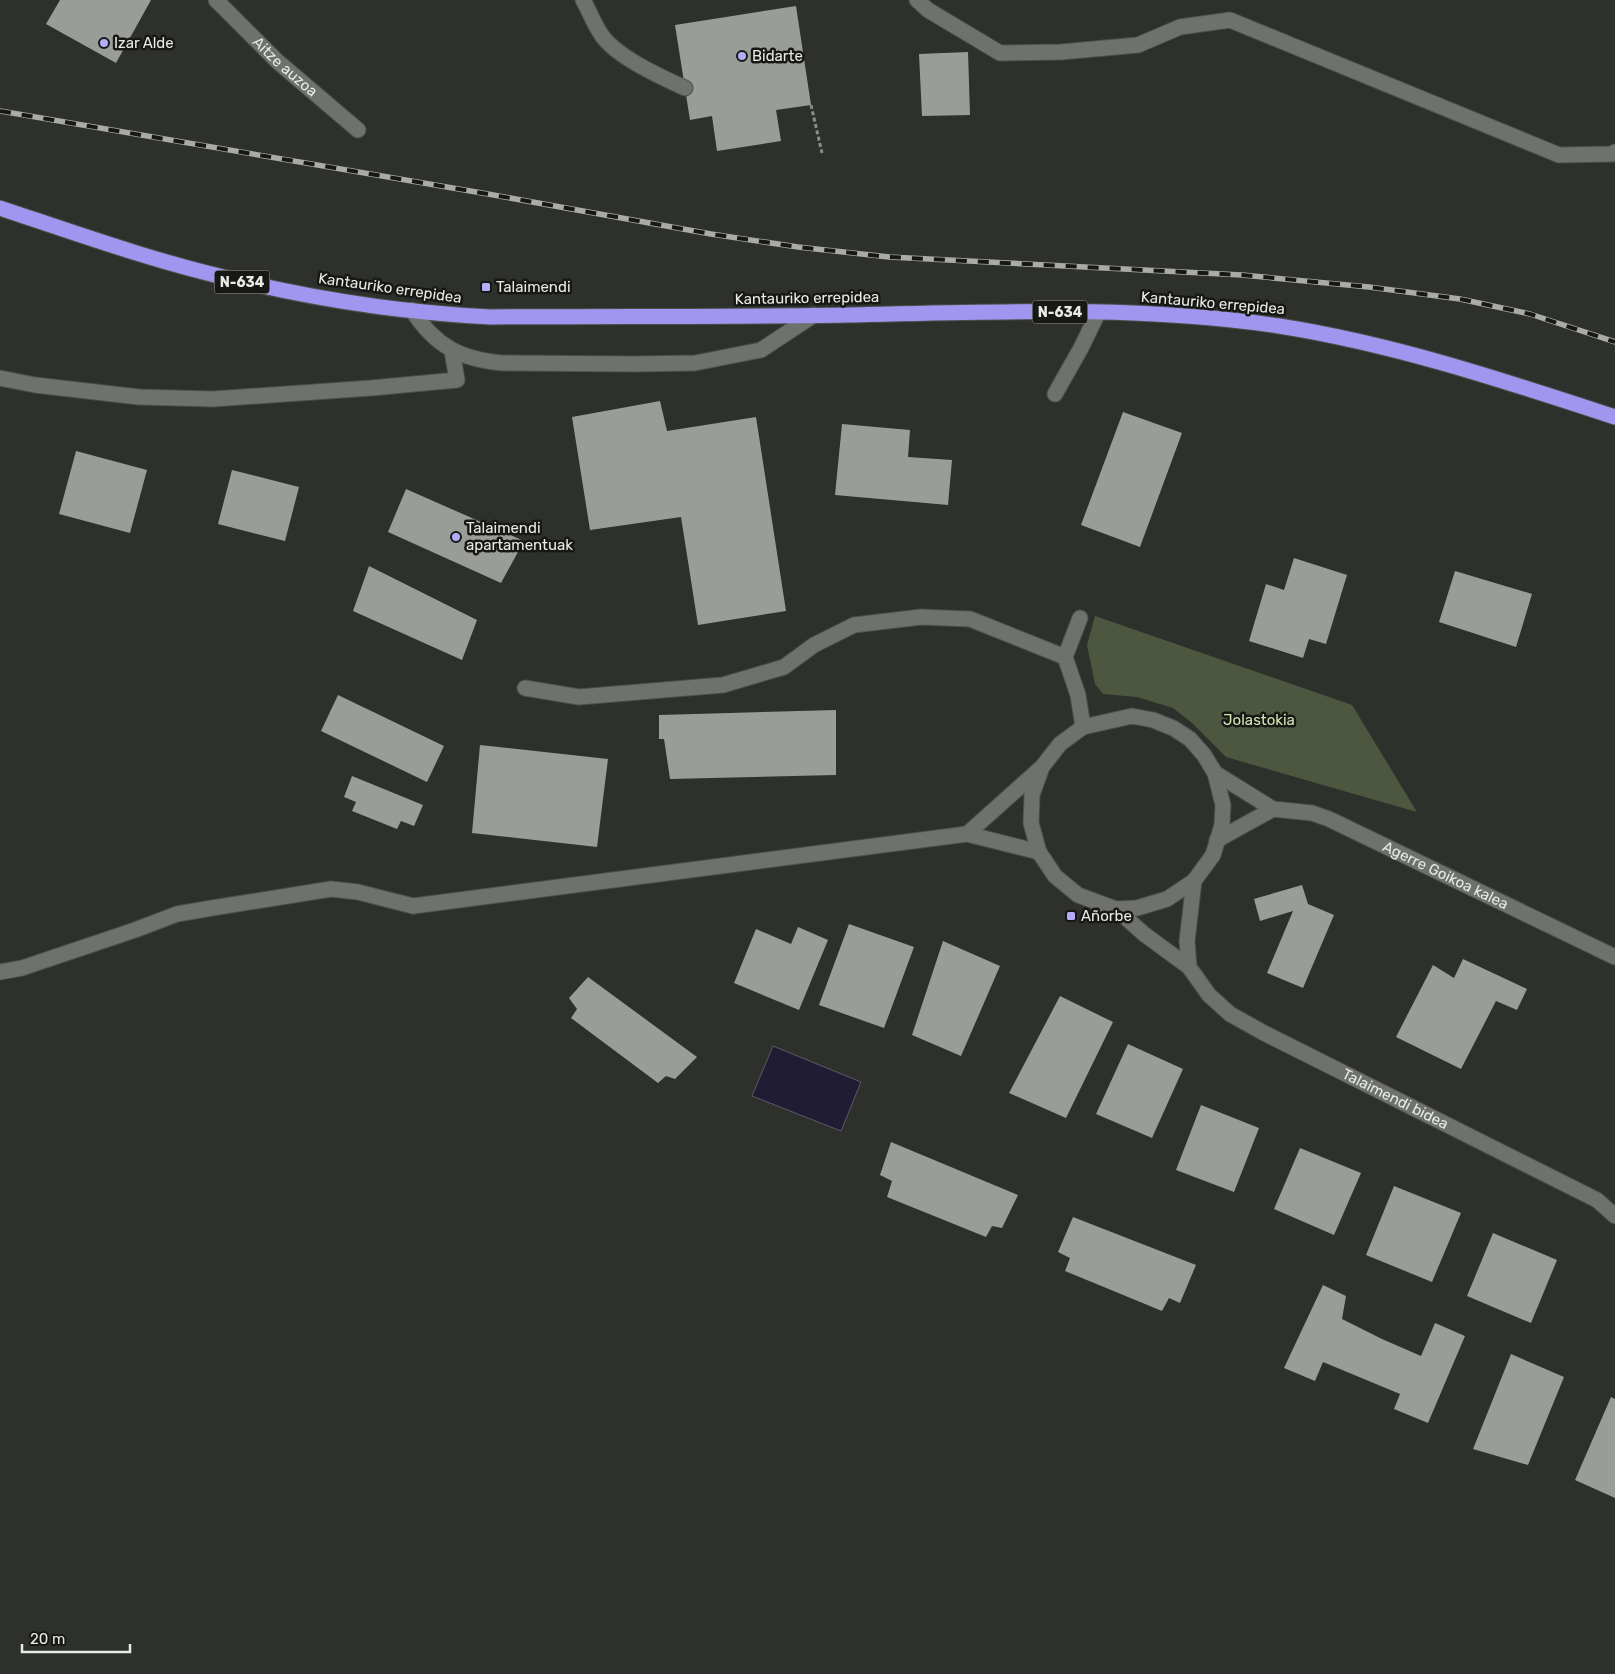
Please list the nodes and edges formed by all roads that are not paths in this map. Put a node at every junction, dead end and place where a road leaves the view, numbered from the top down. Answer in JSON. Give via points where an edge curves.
{"nodes":[{"id":1,"x":216,"y":0,"type":"edge"},
{"id":2,"x":583,"y":0,"type":"edge"},
{"id":3,"x":917,"y":0,"type":"edge"},
{"id":4,"x":685,"y":88,"type":"dead end"},
{"id":5,"x":358,"y":130,"type":"dead end"},
{"id":6,"x":1615,"y":152,"type":"edge"},
{"id":7,"x":0,"y":208,"type":"edge"},
{"id":8,"x":412,"y":310,"type":"junction"},
{"id":9,"x":1098,"y":313,"type":"junction"},
{"id":10,"x":814,"y":315,"type":"junction"},
{"id":11,"x":452,"y":351,"type":"junction"},
{"id":12,"x":0,"y":378,"type":"edge"},
{"id":13,"x":1055,"y":394,"type":"dead end"},
{"id":14,"x":1615,"y":417,"type":"edge"},
{"id":15,"x":1080,"y":618,"type":"dead end"},
{"id":16,"x":1065,"y":657,"type":"junction"},
{"id":17,"x":525,"y":688,"type":"dead end"},
{"id":18,"x":1084,"y":727,"type":"junction"},
{"id":19,"x":1042,"y":767,"type":"junction"},
{"id":20,"x":1215,"y":773,"type":"junction"},
{"id":21,"x":1273,"y":809,"type":"junction"},
{"id":22,"x":967,"y":834,"type":"junction"},
{"id":23,"x":1217,"y":840,"type":"junction"},
{"id":24,"x":1039,"y":852,"type":"junction"},
{"id":25,"x":1194,"y":881,"type":"junction"},
{"id":26,"x":1116,"y":909,"type":"junction"},
{"id":27,"x":1615,"y":957,"type":"edge"},
{"id":28,"x":1189,"y":967,"type":"junction"},
{"id":29,"x":0,"y":972,"type":"edge"},
{"id":30,"x":1615,"y":1216,"type":"edge"}],
"edges":[{"from":1,"to":5,"type":"street","name":"Aitze auzoa","via":[[277,60]]},
{"from":2,"to":4,"type":"street","via":[[604,38],[628,58]]},
{"from":3,"to":6,"type":"street","via":[[928,10],[1000,53],[1061,52],[1138,45],[1180,27],[1230,20],[1559,155]]},
{"from":7,"to":8,"type":"highway","name":"Kantauriko errepidea","number":"N-634","via":[[127,250],[235,280],[332,300]]},
{"from":8,"to":10,"type":"highway","name":"Kantauriko errepidea","number":"N-634","via":[[491,317]]},
{"from":8,"to":11,"type":"street","via":[[422,325]]},
{"from":9,"to":10,"type":"highway","name":"Kantauriko errepidea","number":"N-634","via":[[995,311]]},
{"from":9,"to":13,"type":"street"},
{"from":9,"to":14,"type":"highway","name":"Kantauriko errepidea","number":"N-634","via":[[1214,318],[1348,338],[1469,370]]},
{"from":10,"to":11,"type":"street","via":[[761,350],[695,363],[502,363],[480,361]]},
{"from":11,"to":12,"type":"street","via":[[457,380],[213,399],[139,397]]},
{"from":15,"to":16,"type":"street"},
{"from":16,"to":17,"type":"street","via":[[970,619],[920,617],[854,625],[814,644],[784,668],[722,685],[579,698]]},
{"from":16,"to":18,"type":"street","via":[[1078,695]]},
{"from":18,"to":19,"type":"street","via":[[1060,744]]},
{"from":18,"to":20,"type":"street","via":[[1132,716],[1153,720],[1190,739]]},
{"from":19,"to":22,"type":"street"},
{"from":19,"to":24,"type":"street","via":[[1032,795],[1031,823]]},
{"from":20,"to":21,"type":"street","name":"Agerre Goikoa kalea"},
{"from":20,"to":23,"type":"street","via":[[1223,805]]},
{"from":21,"to":23,"type":"street"},
{"from":21,"to":27,"type":"street","name":"Agerre Goikoa kalea","via":[[1312,813],[1329,819]]},
{"from":22,"to":24,"type":"street"},
{"from":22,"to":29,"type":"street","via":[[413,906],[358,892],[331,889],[178,914],[22,968]]},
{"from":23,"to":25,"type":"street","via":[[1213,855]]},
{"from":24,"to":26,"type":"street","via":[[1056,876],[1078,895]]},
{"from":25,"to":26,"type":"street","via":[[1167,899],[1137,908]]},
{"from":25,"to":28,"type":"street","via":[[1187,942]]},
{"from":26,"to":28,"type":"street","name":"Talaimendi bidea"},
{"from":28,"to":30,"type":"street","name":"Talaimendi bidea","via":[[1209,995],[1245,1023],[1597,1200]]}]}
